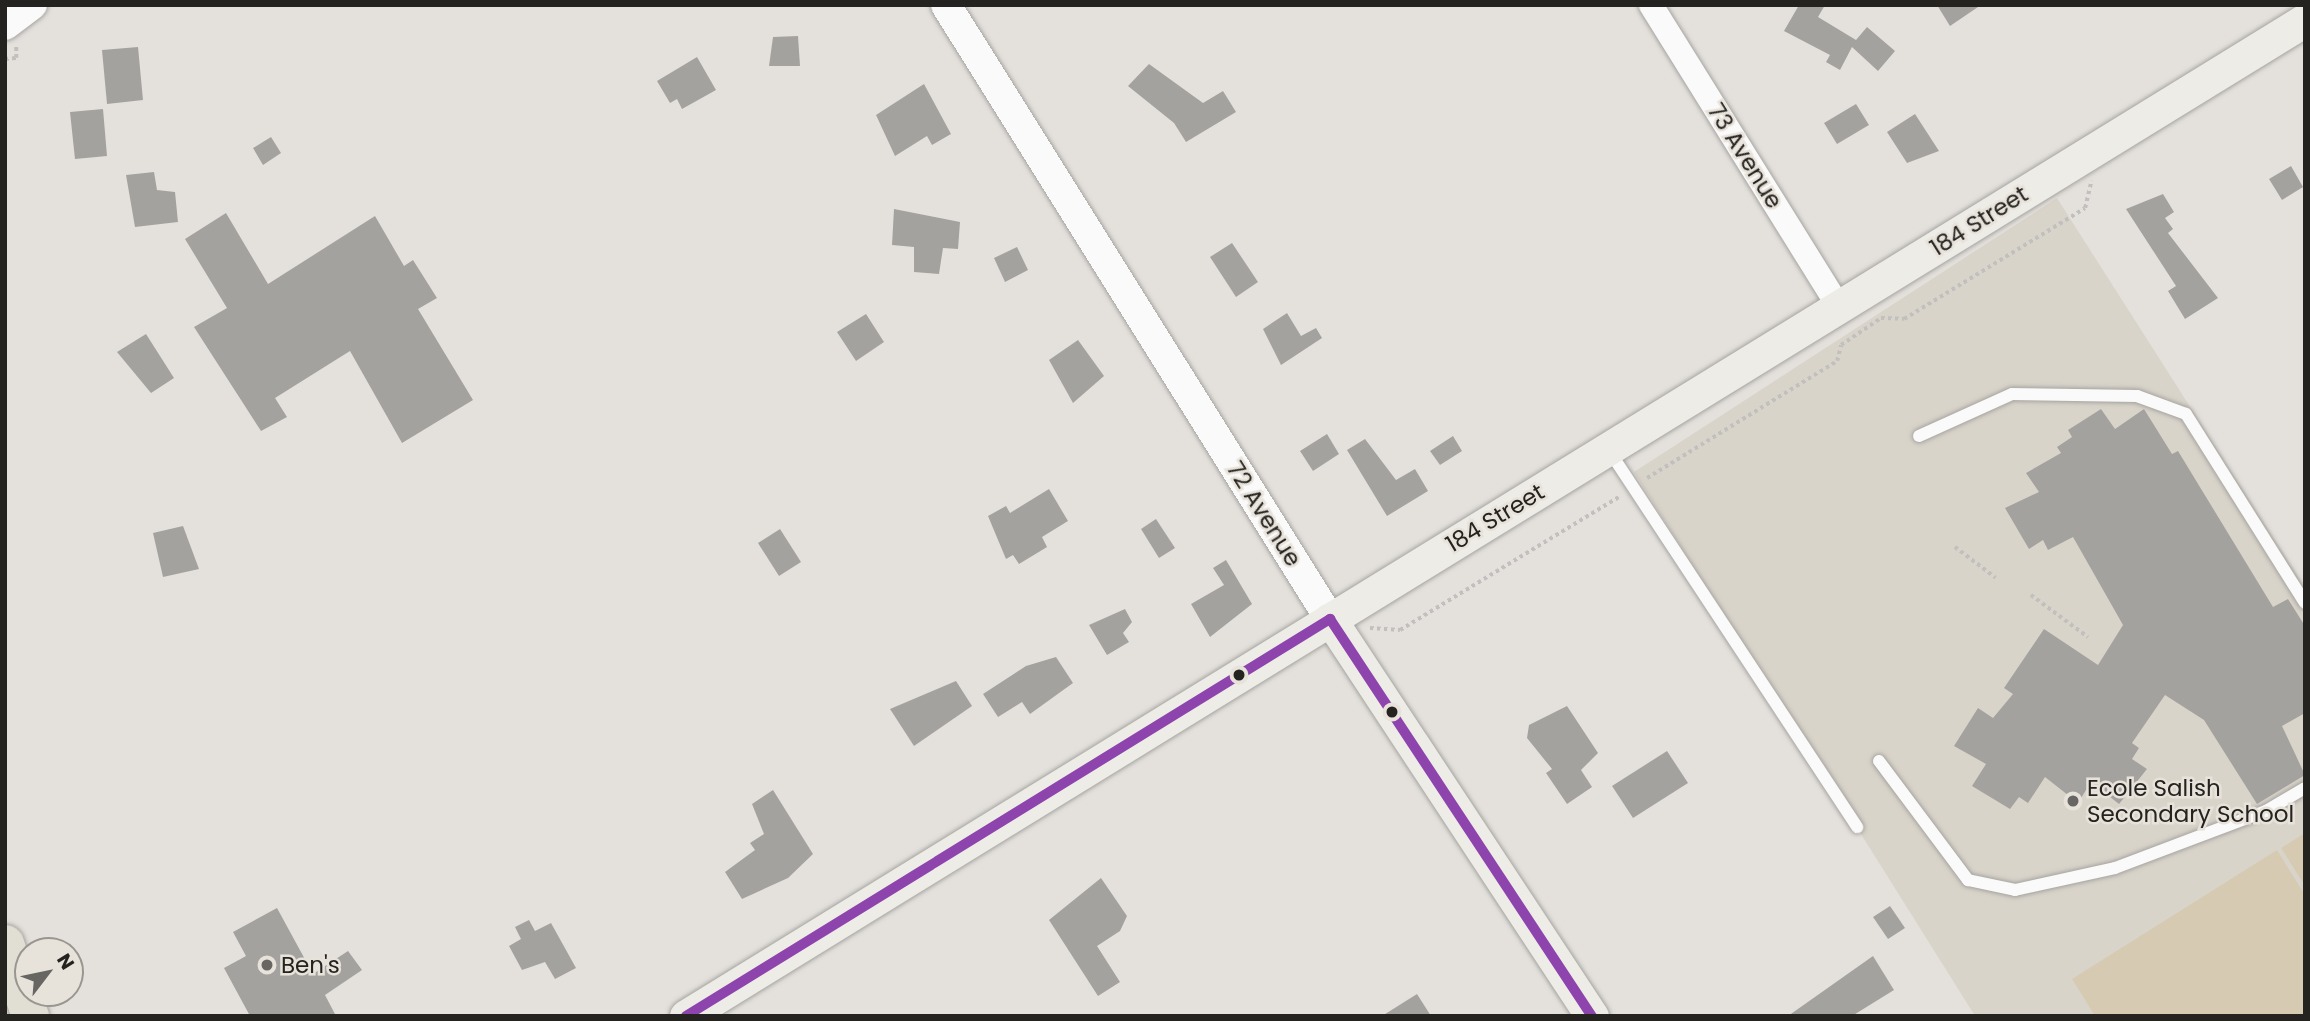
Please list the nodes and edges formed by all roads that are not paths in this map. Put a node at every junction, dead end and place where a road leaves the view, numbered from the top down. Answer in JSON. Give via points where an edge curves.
{"nodes":[{"id":1,"x":32,"y":5,"type":"edge"},
{"id":2,"x":946,"y":5,"type":"edge"},
{"id":3,"x":1651,"y":5,"type":"edge"},
{"id":4,"x":2305,"y":20,"type":"edge"},
{"id":5,"x":5,"y":25,"type":"edge"},
{"id":6,"x":1839,"y":307,"type":"junction"},
{"id":7,"x":1919,"y":436,"type":"dead end"},
{"id":8,"x":1607,"y":449,"type":"junction"},
{"id":9,"x":2305,"y":603,"type":"edge"},
{"id":10,"x":1330,"y":619,"type":"junction"},
{"id":11,"x":1879,"y":761,"type":"dead end"},
{"id":12,"x":2305,"y":788,"type":"edge"},
{"id":13,"x":1857,"y":827,"type":"dead end"},
{"id":14,"x":5,"y":943,"type":"edge"},
{"id":15,"x":691,"y":1014,"type":"edge"},
{"id":16,"x":30,"y":1016,"type":"edge"},
{"id":17,"x":1592,"y":1016,"type":"edge"}],
"edges":[{"from":1,"to":5,"type":"street"},
{"from":2,"to":10,"type":"street","name":"72 Avenue"},
{"from":3,"to":6,"type":"street","name":"73 Avenue"},
{"from":4,"to":6,"type":"main road","name":"184 Street"},
{"from":6,"to":8,"type":"main road","name":"184 Street"},
{"from":7,"to":9,"type":"lane","via":[[2012,394],[2137,396],[2186,414]]},
{"from":8,"to":10,"type":"main road","name":"184 Street"},
{"from":8,"to":13,"type":"lane"},
{"from":10,"to":15,"type":"main road","name":"184 Street"},
{"from":10,"to":17,"type":"main road","name":"72 Avenue"},
{"from":11,"to":12,"type":"lane","via":[[1968,880],[2015,890],[2115,868],[2266,811]]},
{"from":14,"to":16,"type":"main road"}]}
